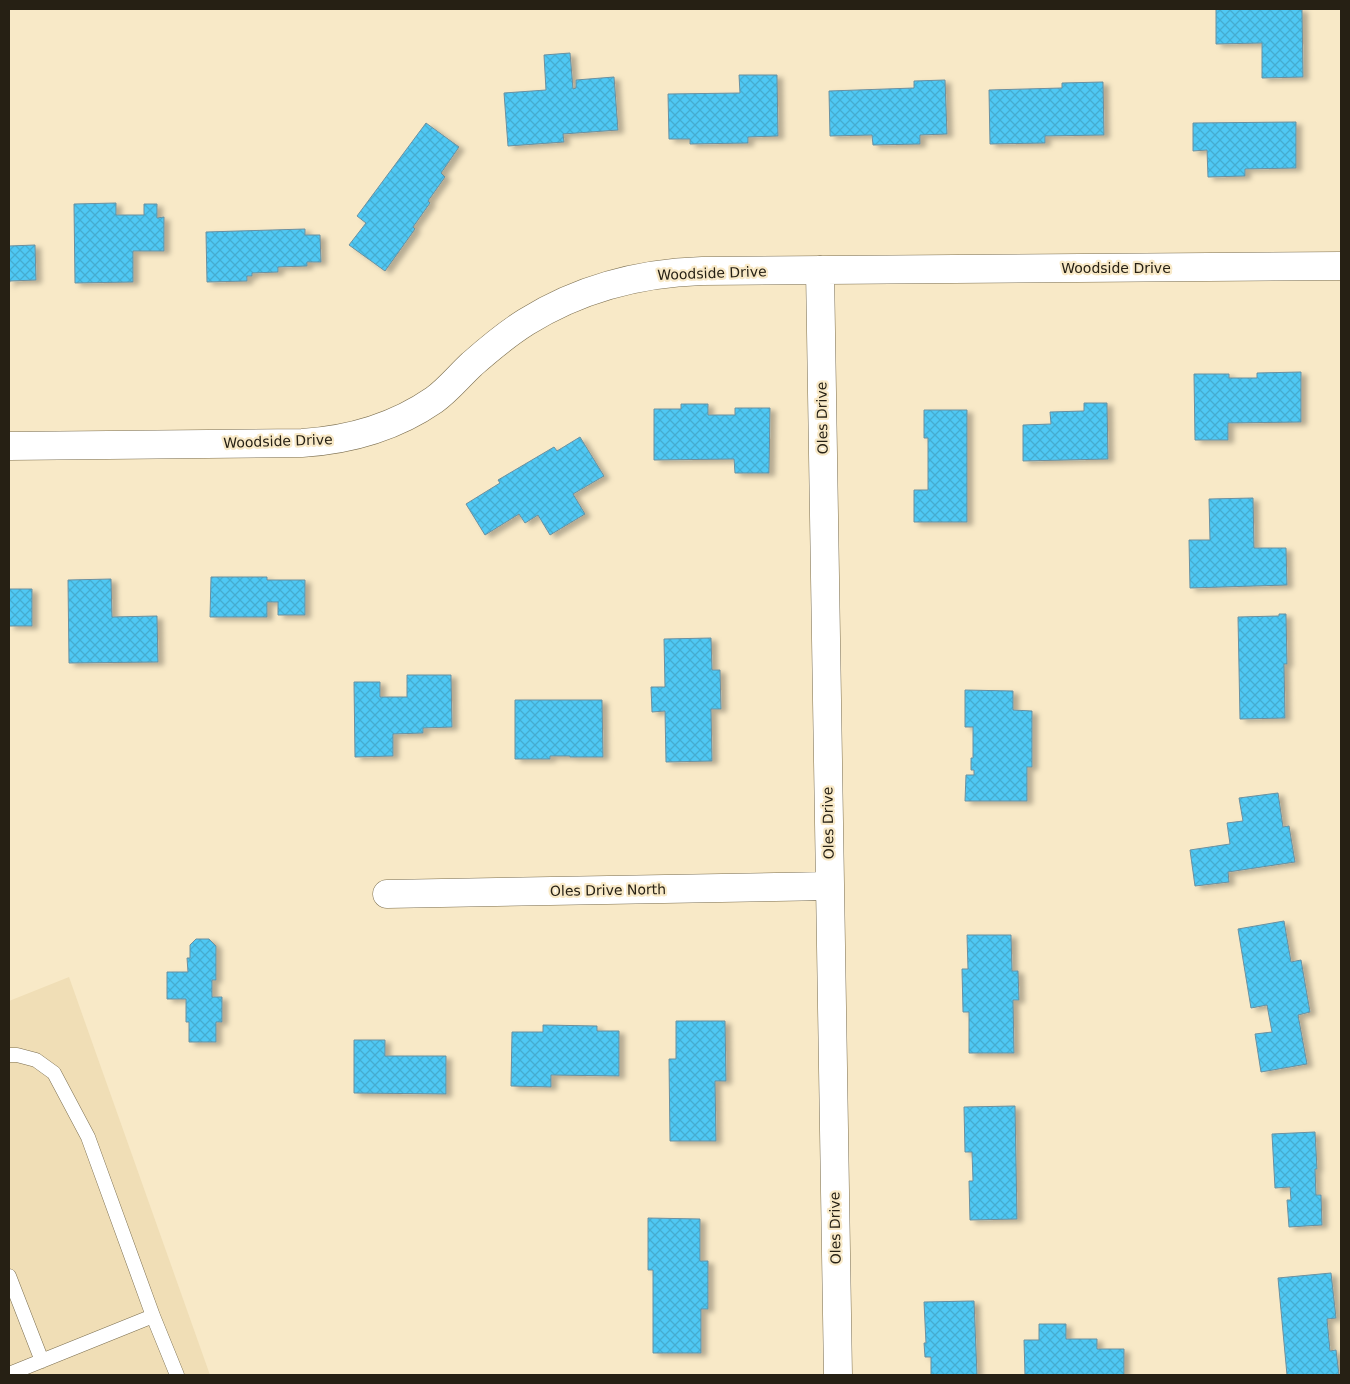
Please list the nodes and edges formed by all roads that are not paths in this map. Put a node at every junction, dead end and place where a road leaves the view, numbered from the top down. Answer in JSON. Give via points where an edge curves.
{"nodes":[{"id":1,"x":1341,"y":266,"type":"edge"},
{"id":2,"x":820,"y":270,"type":"junction"},
{"id":3,"x":9,"y":446,"type":"edge"},
{"id":4,"x":829,"y":886,"type":"junction"},
{"id":5,"x":387,"y":894,"type":"dead end"},
{"id":6,"x":9,"y":1054,"type":"edge"},
{"id":7,"x":9,"y":1276,"type":"edge"},
{"id":8,"x":153,"y":1316,"type":"junction"},
{"id":9,"x":42,"y":1360,"type":"junction"},
{"id":10,"x":9,"y":1374,"type":"edge"},
{"id":11,"x":176,"y":1375,"type":"edge"},
{"id":12,"x":838,"y":1375,"type":"edge"}],
"edges":[{"from":1,"to":2,"type":"street","name":"Woodside Drive"},
{"from":2,"to":3,"type":"street","name":"Woodside Drive","via":[[674,272],[622,281],[571,298],[498,342],[433,400],[396,422],[343,438],[302,443]]},
{"from":2,"to":4,"type":"street","name":"Oles Drive"},
{"from":4,"to":5,"type":"street","name":"Oles Drive North"},
{"from":4,"to":12,"type":"street","name":"Oles Drive"},
{"from":6,"to":8,"type":"lane","via":[[36,1060],[54,1073],[88,1137]]},
{"from":7,"to":9,"type":"lane"},
{"from":8,"to":9,"type":"lane"},
{"from":8,"to":11,"type":"lane"},
{"from":9,"to":10,"type":"lane"}]}
